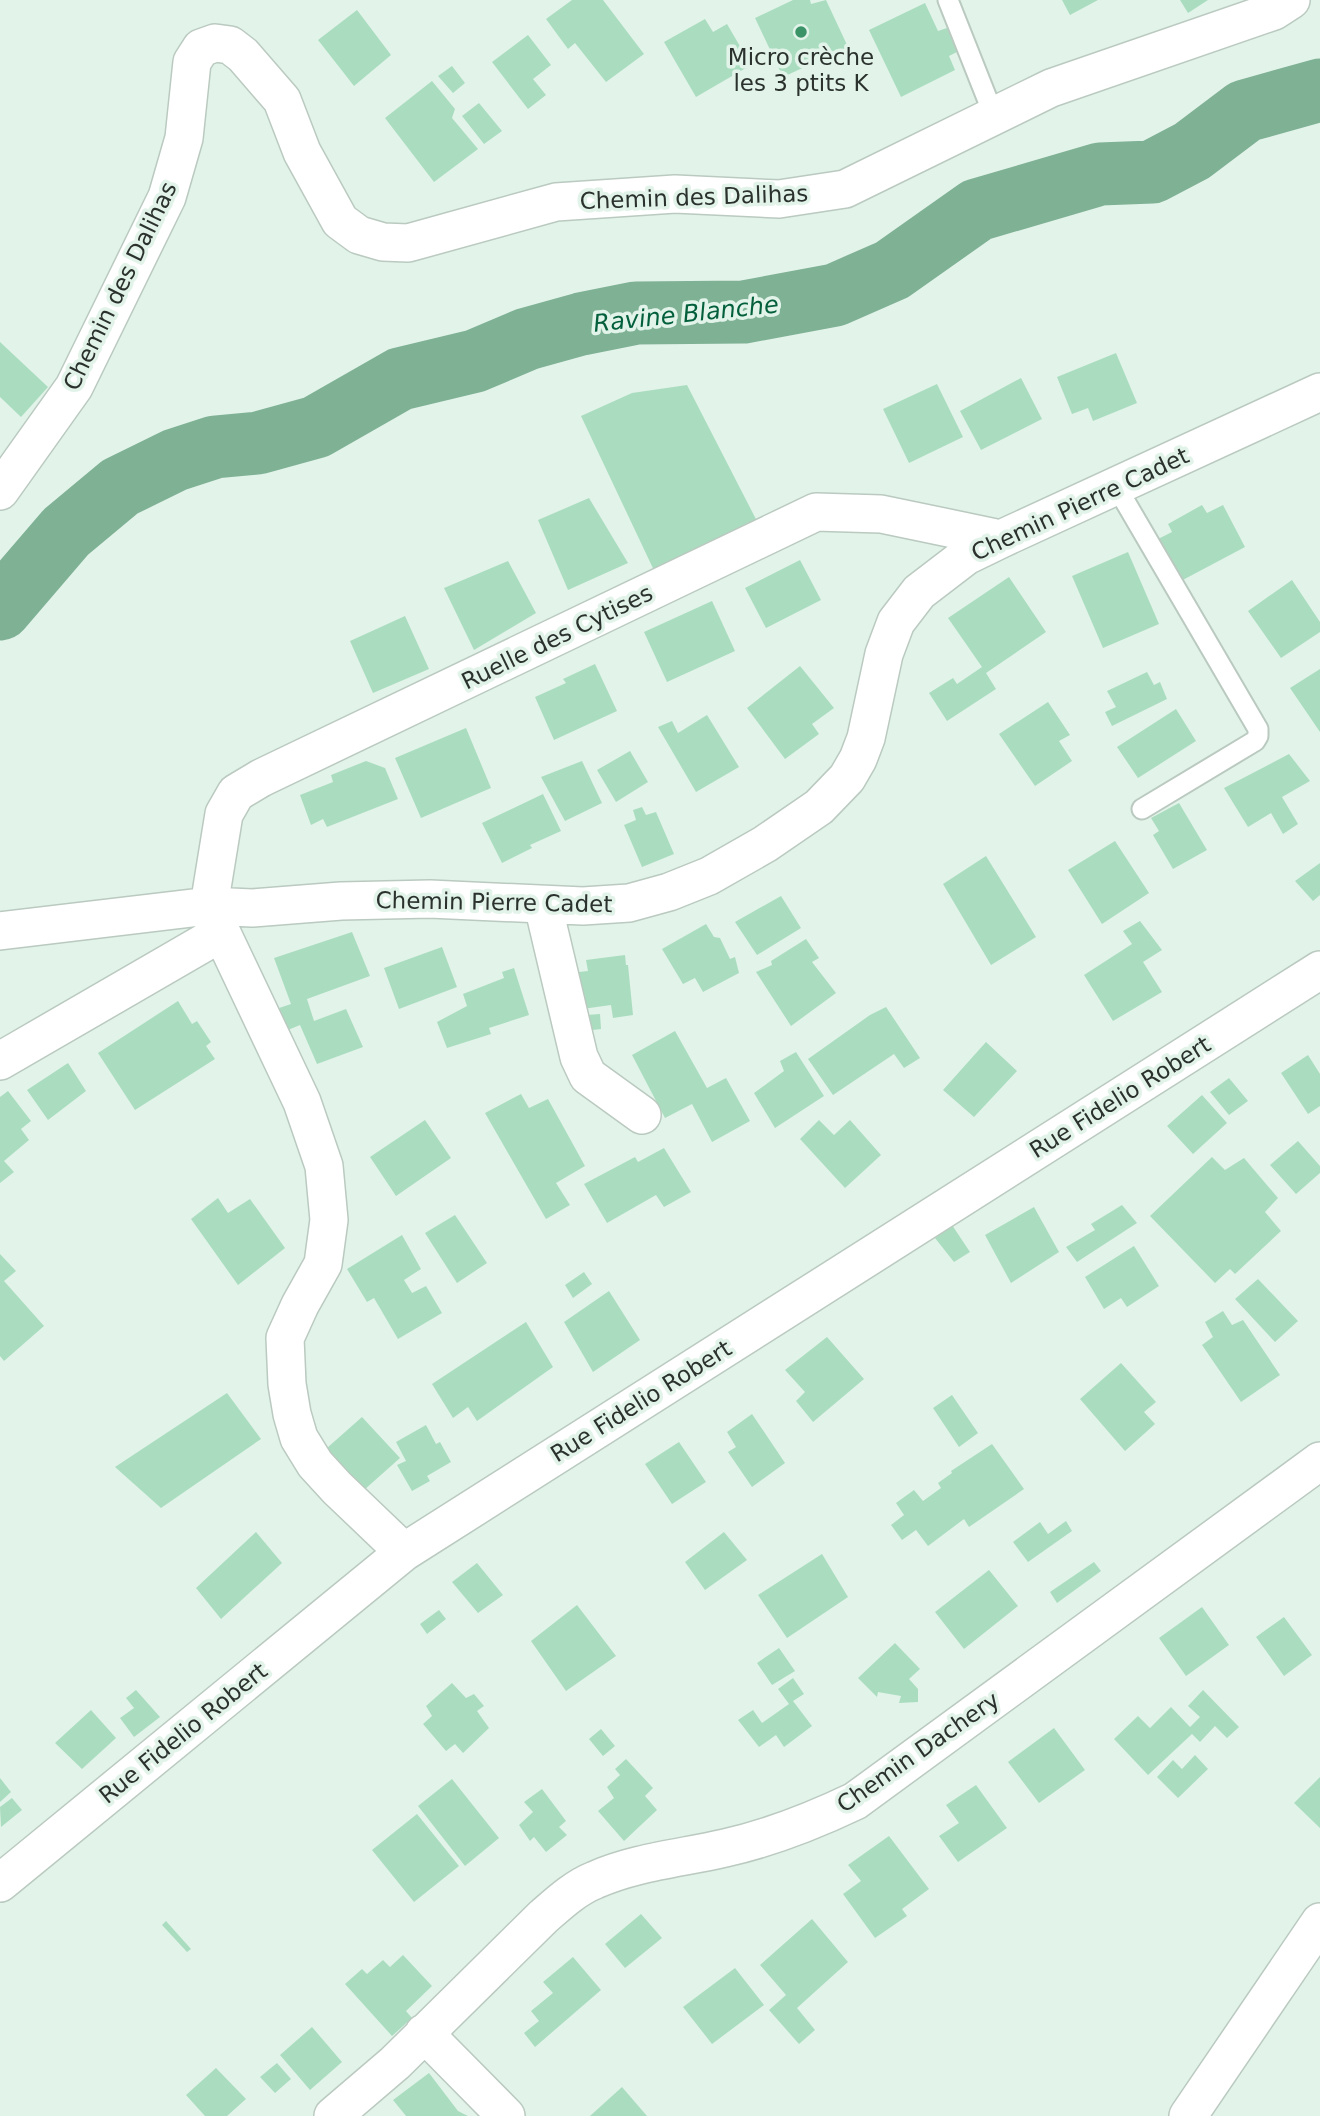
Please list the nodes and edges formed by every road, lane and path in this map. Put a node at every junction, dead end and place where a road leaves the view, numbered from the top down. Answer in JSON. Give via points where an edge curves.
{"nodes":[{"id":1,"x":948,"y":0,"type":"edge"},
{"id":2,"x":1291,"y":0,"type":"edge"},
{"id":3,"x":994,"y":116,"type":"junction"},
{"id":4,"x":1320,"y":392,"type":"edge"},
{"id":5,"x":1115,"y":486,"type":"junction"},
{"id":6,"x":0,"y":492,"type":"edge"},
{"id":7,"x":1001,"y":539,"type":"junction"},
{"id":8,"x":1142,"y":809,"type":"dead end"},
{"id":9,"x":542,"y":905,"type":"junction"},
{"id":10,"x":215,"y":920,"type":"junction"},
{"id":11,"x":0,"y":931,"type":"edge"},
{"id":12,"x":1320,"y":970,"type":"edge"},
{"id":13,"x":0,"y":1061,"type":"edge"},
{"id":14,"x":642,"y":1115,"type":"dead end"},
{"id":15,"x":1320,"y":1461,"type":"edge"},
{"id":16,"x":404,"y":1552,"type":"junction"},
{"id":17,"x":0,"y":1883,"type":"edge"},
{"id":18,"x":1320,"y":1922,"type":"edge"},
{"id":19,"x":424,"y":2033,"type":"junction"},
{"id":20,"x":333,"y":2116,"type":"edge"},
{"id":21,"x":506,"y":2116,"type":"edge"},
{"id":22,"x":1188,"y":2116,"type":"edge"}],
"edges":[{"from":1,"to":3,"type":"lane"},
{"from":2,"to":3,"type":"street","name":"Chemin des Dalihas","via":[[1274,11],[1051,88]]},
{"from":3,"to":6,"type":"street","name":"Chemin des Dalihas","via":[[845,189],[779,199],[675,194],[556,202],[408,243],[383,242],[359,235],[340,221],[302,152],[282,100],[243,55],[230,45],[215,43],[201,48],[192,62],[184,138],[167,197],[74,387]]},
{"from":4,"to":5,"type":"street","name":"Chemin Pierre Cadet"},
{"from":5,"to":7,"type":"street","name":"Chemin Pierre Cadet"},
{"from":5,"to":8,"type":"lane","via":[[1258,729],[1255,741]]},
{"from":7,"to":9,"type":"street","name":"Chemin Pierre Cadet","via":[[966,556],[919,592],[896,622],[858,759],[819,807],[709,876],[669,892],[629,903]]},
{"from":7,"to":10,"type":"street","name":"Ruelle des Cytises","via":[[881,514],[816,512],[261,778],[236,793],[223,814]]},
{"from":9,"to":10,"type":"street","name":"Chemin Pierre Cadet","via":[[430,899],[341,901],[252,908]]},
{"from":9,"to":14,"type":"street","via":[[579,1057],[588,1076]]},
{"from":10,"to":11,"type":"street","name":"Chemin Pierre Cadet"},
{"from":10,"to":13,"type":"street"},
{"from":10,"to":16,"type":"street","via":[[302,1102],[324,1166],[329,1220],[323,1265],[285,1338],[287,1384],[299,1438],[337,1488]]},
{"from":12,"to":16,"type":"street","name":"Rue Fidelio Robert"},
{"from":15,"to":19,"type":"street","name":"Chemin Dachery","via":[[855,1801],[811,1823],[593,1880],[543,1917]]},
{"from":16,"to":17,"type":"street","name":"Rue Fidelio Robert"},
{"from":18,"to":22,"type":"street"},
{"from":19,"to":20,"type":"street","name":"Chemin Dachery"},
{"from":19,"to":21,"type":"street"}]}
